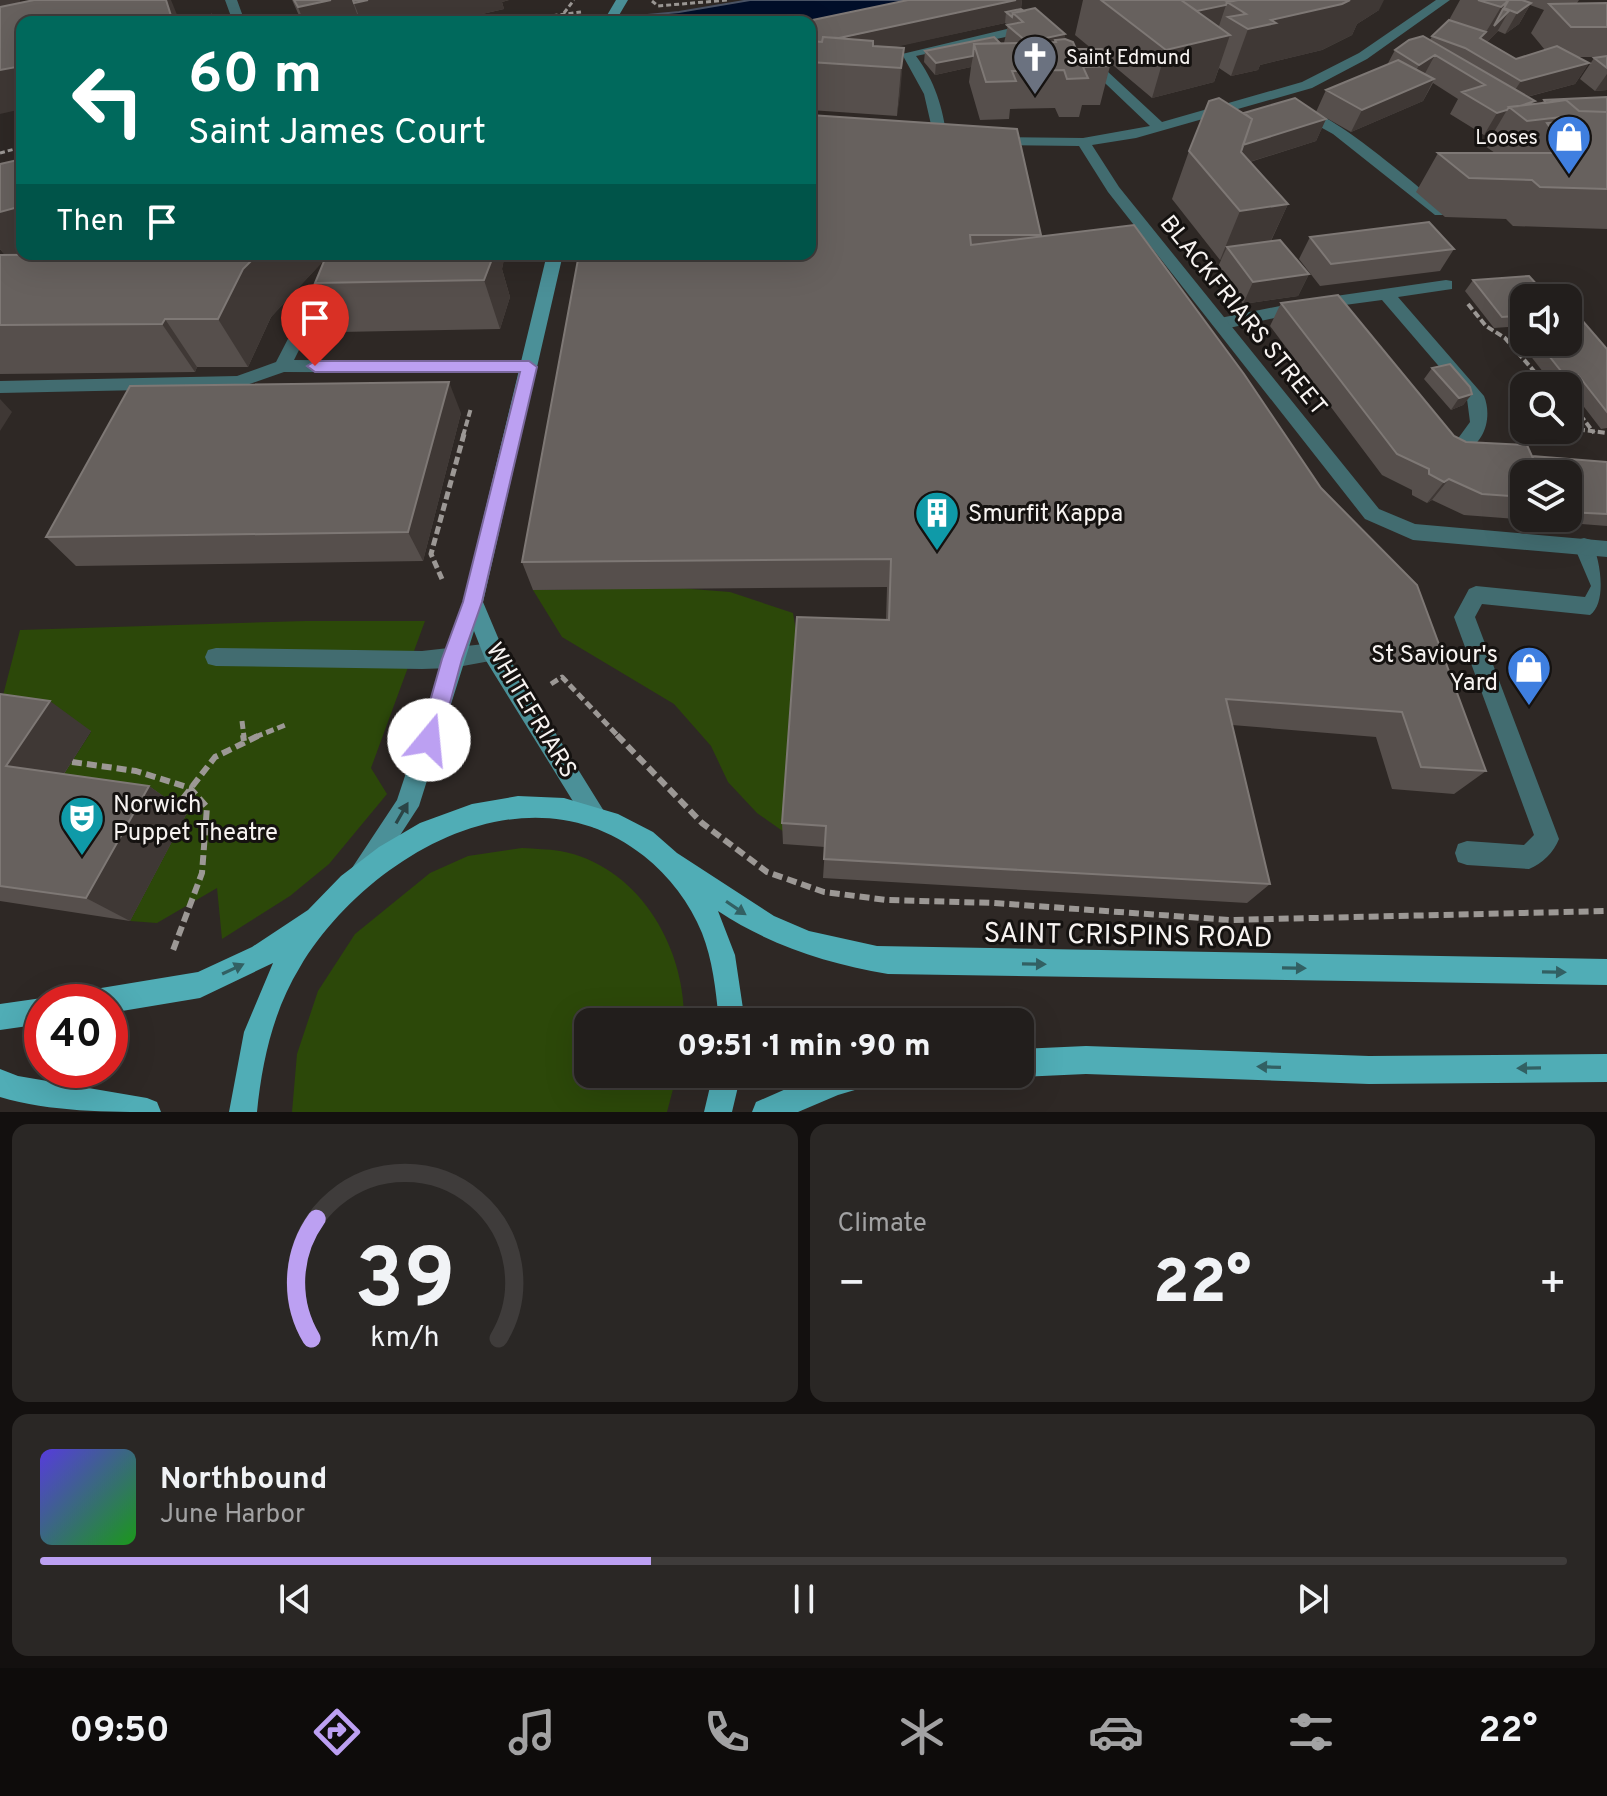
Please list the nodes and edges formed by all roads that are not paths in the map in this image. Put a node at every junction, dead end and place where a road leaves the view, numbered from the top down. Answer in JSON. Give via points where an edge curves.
{"nodes":[{"id":1,"x":1442,"y":0,"type":"edge"},
{"id":2,"x":1011,"y":32,"type":"edge"},
{"id":3,"x":1082,"y":55,"type":"edge"},
{"id":4,"x":1274,"y":95,"type":"junction"},
{"id":5,"x":1158,"y":126,"type":"junction"},
{"id":6,"x":940,"y":139,"type":"edge"},
{"id":7,"x":983,"y":141,"type":"edge"},
{"id":8,"x":1083,"y":142,"type":"junction"},
{"id":9,"x":1440,"y":212,"type":"dead end"},
{"id":10,"x":554,"y":260,"type":"edge"},
{"id":11,"x":1446,"y":285,"type":"road end"},
{"id":12,"x":1386,"y":294,"type":"junction"},
{"id":13,"x":312,"y":308,"type":"edge"},
{"id":14,"x":1220,"y":324,"type":"junction"},
{"id":15,"x":283,"y":366,"type":"junction"},
{"id":16,"x":529,"y":367,"type":"junction"},
{"id":17,"x":0,"y":387,"type":"edge"},
{"id":18,"x":1463,"y":444,"type":"edge"},
{"id":19,"x":1584,"y":546,"type":"junction"},
{"id":20,"x":1607,"y":549,"type":"edge"},
{"id":21,"x":473,"y":602,"type":"junction"},
{"id":22,"x":493,"y":652,"type":"junction"},
{"id":23,"x":216,"y":657,"type":"dead end"},
{"id":24,"x":452,"y":659,"type":"junction"},
{"id":25,"x":595,"y":816,"type":"junction"},
{"id":26,"x":1467,"y":853,"type":"dead end"},
{"id":27,"x":672,"y":863,"type":"junction"},
{"id":28,"x":357,"y":878,"type":"junction"},
{"id":29,"x":321,"y":914,"type":"junction"},
{"id":30,"x":1607,"y":972,"type":"edge"},
{"id":31,"x":128,"y":996,"type":"edge"},
{"id":32,"x":731,"y":1008,"type":"edge"},
{"id":33,"x":24,"y":1014,"type":"edge"},
{"id":34,"x":0,"y":1017,"type":"edge"},
{"id":35,"x":1034,"y":1062,"type":"edge"},
{"id":36,"x":1607,"y":1068,"type":"edge"},
{"id":37,"x":0,"y":1083,"type":"edge"},
{"id":38,"x":724,"y":1088,"type":"edge"},
{"id":39,"x":820,"y":1088,"type":"edge"},
{"id":40,"x":147,"y":1112,"type":"edge"},
{"id":41,"x":243,"y":1112,"type":"edge"},
{"id":42,"x":718,"y":1112,"type":"edge"},
{"id":43,"x":766,"y":1112,"type":"edge"}],
"edges":[{"from":1,"to":4,"type":"street","via":[[1363,56],[1307,85]]},
{"from":2,"to":6,"type":"street","via":[[901,56],[923,73],[938,112]]},
{"from":3,"to":5,"type":"street"},
{"from":4,"to":5,"type":"street"},
{"from":4,"to":9,"type":"street","via":[[1338,131]]},
{"from":5,"to":8,"type":"street"},
{"from":7,"to":8,"type":"street"},
{"from":8,"to":14,"type":"street","name":"BLACKFRIARS STREET","via":[[1113,189]]},
{"from":10,"to":16,"type":"street","name":"WHITEFRIARS"},
{"from":11,"to":12,"type":"street"},
{"from":12,"to":14,"type":"street"},
{"from":12,"to":18,"type":"street","via":[[1482,409],[1480,424]]},
{"from":13,"to":15,"type":"street"},
{"from":14,"to":19,"type":"street","name":"BLACKFRIARS STREET","via":[[1372,514],[1413,532]]},
{"from":15,"to":16,"type":"street"},
{"from":15,"to":17,"type":"street","via":[[238,382]]},
{"from":16,"to":21,"type":"street","name":"WHITEFRIARS"},
{"from":19,"to":20,"type":"street"},
{"from":19,"to":26,"type":"street","via":[[1602,587],[1590,606],[1476,595],[1464,617],[1547,839],[1529,857]]},
{"from":21,"to":22,"type":"street","name":"WHITEFRIARS"},
{"from":21,"to":24,"type":"street","name":"WHITEFRIARS"},
{"from":22,"to":24,"type":"street"},
{"from":22,"to":25,"type":"street","name":"WHITEFRIARS"},
{"from":23,"to":24,"type":"street"},
{"from":28,"to":24,"type":"street","name":"WHITEFRIARS","one_way":true,"via":[[407,806]]},
{"from":25,"to":27,"type":"main road","name":"SAINT CRISPINS ROAD","via":[[623,827]]},
{"from":25,"to":28,"type":"main road","name":"SAINT CRISPINS ROAD","via":[[516,808],[475,814],[435,828]]},
{"from":27,"to":30,"type":"main road","name":"SAINT CRISPINS ROAD","one_way":true,"via":[[747,915],[796,939],[888,961]]},
{"from":27,"to":32,"type":"main road","via":[[715,932]]},
{"from":28,"to":29,"type":"main road","name":"SAINT CRISPINS ROAD"},
{"from":31,"to":29,"type":"main road","one_way":true,"via":[[200,985],[261,956]]},
{"from":29,"to":41,"type":"main road","via":[[291,956],[267,1004],[251,1055]]},
{"from":33,"to":34,"type":"main road"},
{"from":36,"to":35,"type":"main road","one_way":true,"via":[[1369,1070]]},
{"from":37,"to":40,"type":"main road"},
{"from":38,"to":42,"type":"main road"},
{"from":39,"to":43,"type":"main road"}]}
